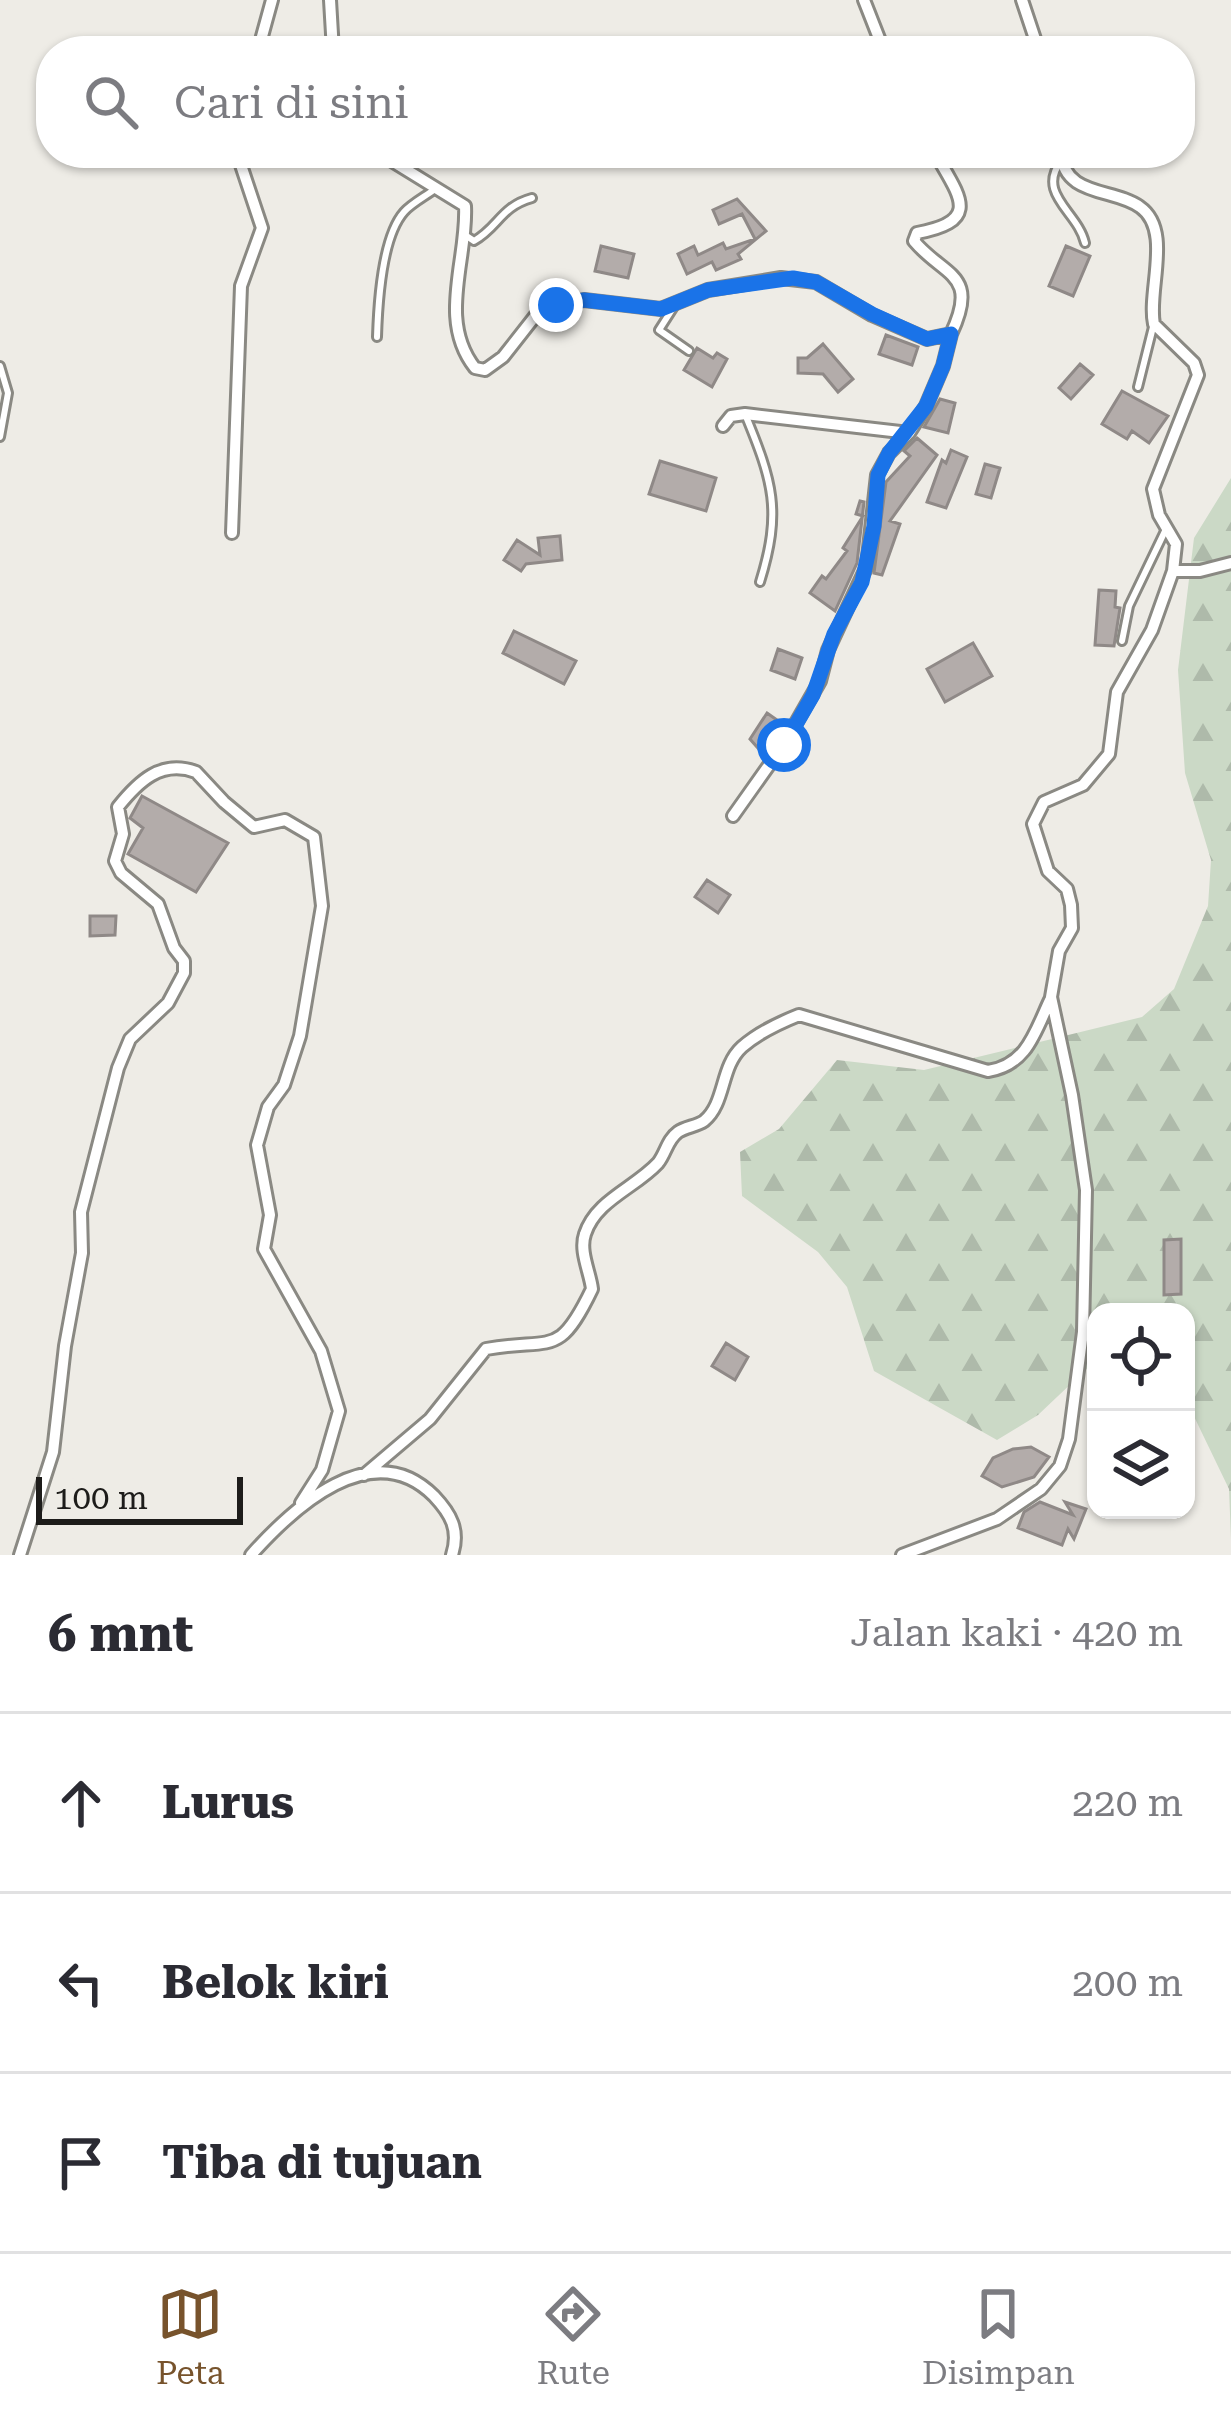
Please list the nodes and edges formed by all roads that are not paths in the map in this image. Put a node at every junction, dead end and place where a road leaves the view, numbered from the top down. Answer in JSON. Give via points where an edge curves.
{"nodes":[{"id":1,"x":272,"y":0,"type":"edge"},
{"id":2,"x":330,"y":0,"type":"edge"},
{"id":3,"x":864,"y":0,"type":"edge"},
{"id":4,"x":1022,"y":0,"type":"edge"},
{"id":5,"x":262,"y":36,"type":"edge"},
{"id":6,"x":332,"y":36,"type":"edge"},
{"id":7,"x":878,"y":36,"type":"edge"},
{"id":8,"x":1035,"y":36,"type":"edge"},
{"id":9,"x":243,"y":168,"type":"edge"},
{"id":10,"x":403,"y":168,"type":"edge"},
{"id":11,"x":943,"y":168,"type":"edge"},
{"id":12,"x":1056,"y":168,"type":"edge"},
{"id":13,"x":1069,"y":168,"type":"edge"},
{"id":14,"x":435,"y":188,"type":"junction"},
{"id":15,"x":532,"y":198,"type":"dead end"},
{"id":16,"x":463,"y":234,"type":"junction"},
{"id":17,"x":1084,"y":243,"type":"dead end"},
{"id":18,"x":675,"y":305,"type":"junction"},
{"id":19,"x":1154,"y":324,"type":"junction"},
{"id":20,"x":951,"y":334,"type":"junction"},
{"id":21,"x":377,"y":337,"type":"dead end"},
{"id":22,"x":689,"y":351,"type":"dead end"},
{"id":23,"x":0,"y":366,"type":"edge"},
{"id":24,"x":1138,"y":387,"type":"dead end"},
{"id":25,"x":745,"y":414,"type":"junction"},
{"id":26,"x":723,"y":425,"type":"dead end"},
{"id":27,"x":909,"y":433,"type":"junction"},
{"id":28,"x":0,"y":437,"type":"edge"},
{"id":29,"x":1166,"y":527,"type":"junction"},
{"id":30,"x":232,"y":533,"type":"dead end"},
{"id":31,"x":1231,"y":563,"type":"edge"},
{"id":32,"x":1173,"y":571,"type":"junction"},
{"id":33,"x":760,"y":582,"type":"dead end"},
{"id":34,"x":1122,"y":640,"type":"dead end"},
{"id":35,"x":733,"y":816,"type":"dead end"},
{"id":36,"x":1051,"y":998,"type":"junction"},
{"id":37,"x":364,"y":1475,"type":"junction"},
{"id":38,"x":301,"y":1504,"type":"junction"},
{"id":39,"x":20,"y":1555,"type":"edge"},
{"id":40,"x":251,"y":1555,"type":"edge"},
{"id":41,"x":452,"y":1555,"type":"edge"},
{"id":42,"x":902,"y":1555,"type":"edge"}],
"edges":[{"from":1,"to":5,"type":"street"},
{"from":2,"to":6,"type":"street"},
{"from":3,"to":7,"type":"street"},
{"from":4,"to":8,"type":"street"},
{"from":9,"to":30,"type":"street","via":[[262,228],[242,286]]},
{"from":10,"to":14,"type":"street"},
{"from":11,"to":20,"type":"street","via":[[956,220],[914,241],[955,276],[962,304]]},
{"from":12,"to":17,"type":"lane","via":[[1053,192]]},
{"from":13,"to":19,"type":"street","via":[[1081,185],[1149,218]]},
{"from":14,"to":16,"type":"street","via":[[465,206]]},
{"from":14,"to":21,"type":"lane","via":[[394,231]]},
{"from":15,"to":16,"type":"lane","via":[[506,209],[481,239]]},
{"from":16,"to":18,"type":"street","via":[[454,293],[476,368],[494,365],[536,315],[556,305]]},
{"from":18,"to":20,"type":"street","via":[[708,290],[805,279],[927,339]]},
{"from":18,"to":22,"type":"lane","via":[[659,330]]},
{"from":19,"to":24,"type":"lane"},
{"from":19,"to":29,"type":"street","via":[[1198,375],[1153,490]]},
{"from":20,"to":27,"type":"street","via":[[935,389]]},
{"from":23,"to":28,"type":"lane","via":[[8,393]]},
{"from":25,"to":26,"type":"street"},
{"from":25,"to":27,"type":"street"},
{"from":25,"to":33,"type":"lane","via":[[772,495],[774,537]]},
{"from":27,"to":35,"type":"street","via":[[878,475],[867,566],[820,681]]},
{"from":29,"to":32,"type":"street","via":[[1178,552]]},
{"from":29,"to":34,"type":"lane"},
{"from":31,"to":32,"type":"street"},
{"from":32,"to":36,"type":"street","via":[[1117,692],[1109,754],[1083,784],[1036,812],[1040,853],[1071,905]]},
{"from":36,"to":37,"type":"street","via":[[1021,1056],[988,1071],[799,1016],[774,1025],[740,1049],[704,1120],[678,1132],[663,1157],[589,1225],[583,1238],[592,1289],[562,1337],[486,1349],[430,1419]]},
{"from":36,"to":42,"type":"street","via":[[1086,1190],[1083,1332],[1069,1439],[1041,1489],[997,1520]]},
{"from":37,"to":38,"type":"street"},
{"from":37,"to":41,"type":"street","via":[[405,1478],[428,1490],[454,1523]]},
{"from":38,"to":39,"type":"street","via":[[322,1470],[339,1411],[321,1351],[264,1250],[270,1215],[257,1145],[300,1036],[322,906],[314,837],[285,820],[254,827],[196,772],[166,769],[136,785],[118,807],[123,834],[115,861],[158,904],[184,974],[155,1019],[130,1039],[118,1068],[81,1212],[53,1452]]},
{"from":38,"to":40,"type":"street"}]}
